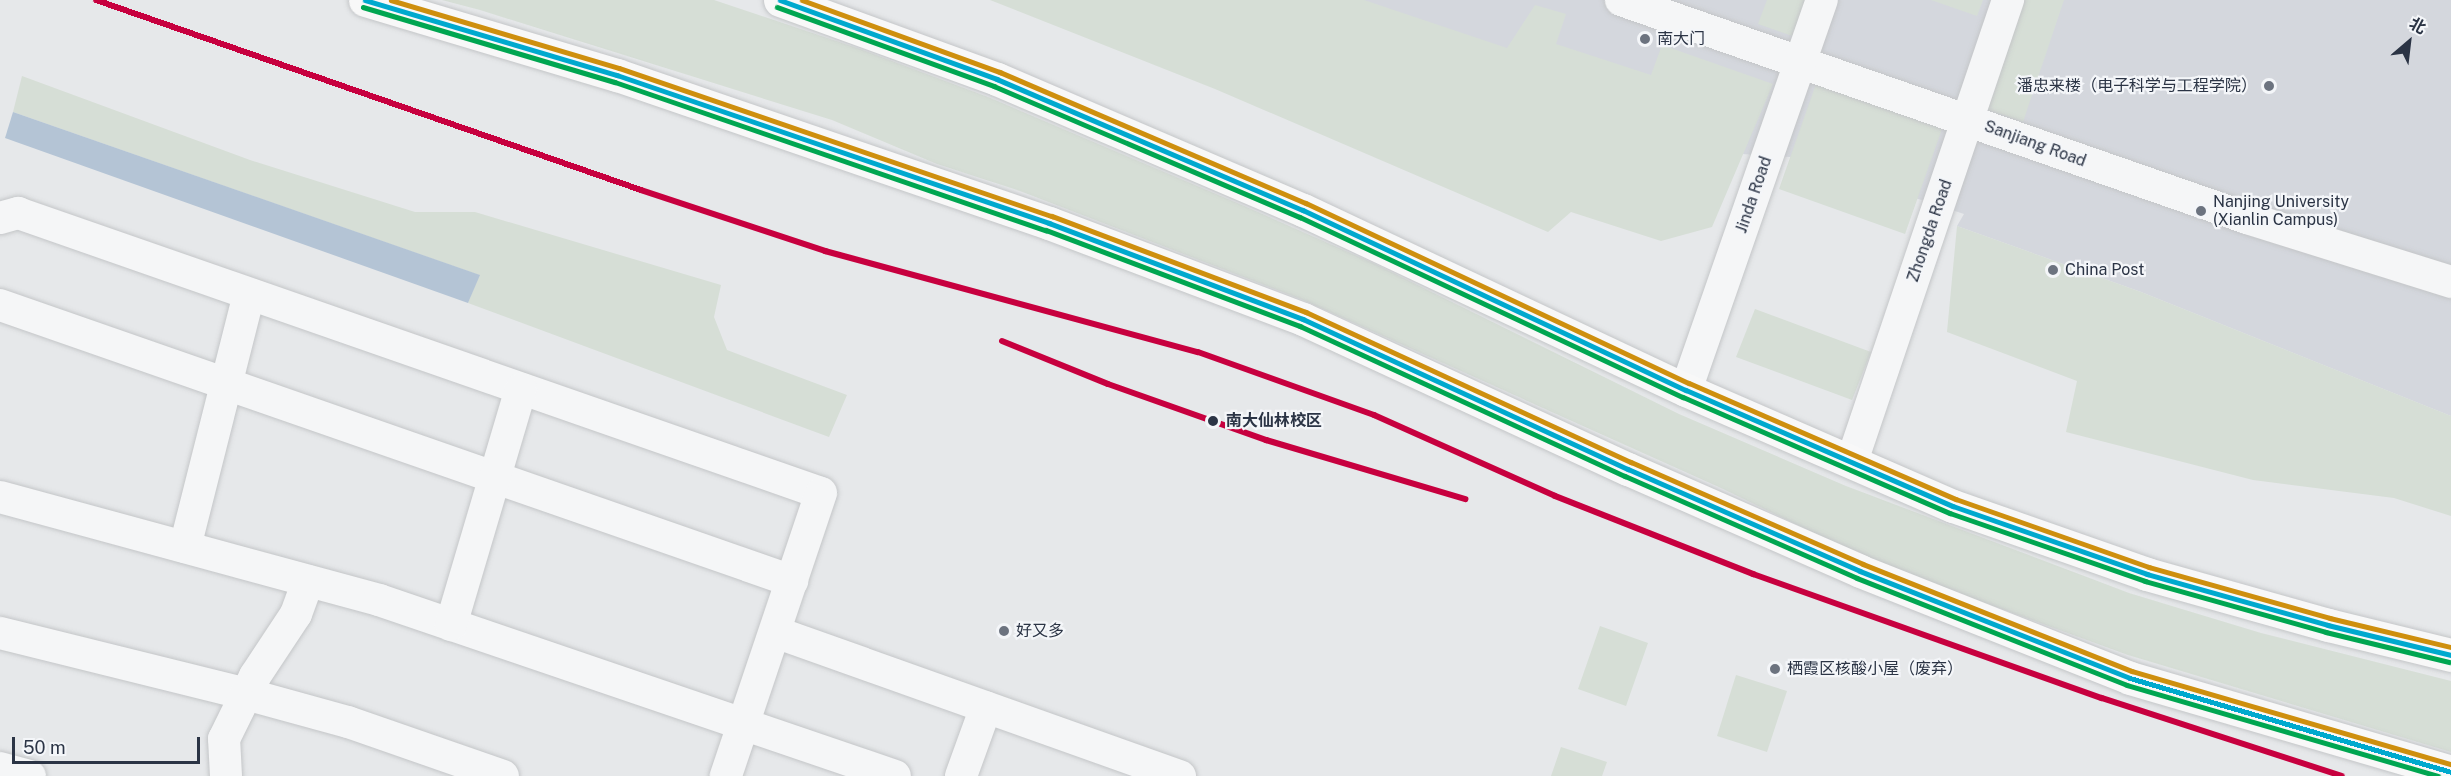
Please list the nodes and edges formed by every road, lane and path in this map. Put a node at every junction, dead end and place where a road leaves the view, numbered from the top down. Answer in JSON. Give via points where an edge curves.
{"nodes":[{"id":1,"x":365,"y":0,"type":"edge"},
{"id":2,"x":780,"y":0,"type":"edge"},
{"id":3,"x":1622,"y":0,"type":"edge"},
{"id":4,"x":1822,"y":0,"type":"edge"},
{"id":5,"x":2008,"y":0,"type":"edge"},
{"id":6,"x":1800,"y":62,"type":"junction"},
{"id":7,"x":1967,"y":120,"type":"junction"},
{"id":8,"x":0,"y":218,"type":"edge"},
{"id":9,"x":2451,"y":282,"type":"edge"},
{"id":10,"x":249,"y":294,"type":"junction"},
{"id":11,"x":0,"y":305,"type":"edge"},
{"id":12,"x":225,"y":383,"type":"junction"},
{"id":13,"x":521,"y":389,"type":"junction"},
{"id":14,"x":1686,"y":390,"type":"junction"},
{"id":15,"x":1852,"y":461,"type":"junction"},
{"id":16,"x":496,"y":478,"type":"junction"},
{"id":17,"x":0,"y":497,"type":"edge"},
{"id":18,"x":185,"y":547,"type":"junction"},
{"id":19,"x":308,"y":581,"type":"junction"},
{"id":20,"x":792,"y":581,"type":"junction"},
{"id":21,"x":451,"y":625,"type":"junction"},
{"id":22,"x":776,"y":632,"type":"junction"},
{"id":23,"x":0,"y":633,"type":"edge"},
{"id":24,"x":2451,"y":655,"type":"edge"},
{"id":25,"x":246,"y":694,"type":"junction"},
{"id":26,"x":986,"y":707,"type":"junction"},
{"id":27,"x":743,"y":725,"type":"junction"},
{"id":28,"x":0,"y":768,"type":"edge"},
{"id":29,"x":2451,"y":772,"type":"edge"},
{"id":30,"x":30,"y":776,"type":"edge"},
{"id":31,"x":226,"y":776,"type":"edge"},
{"id":32,"x":503,"y":776,"type":"edge"},
{"id":33,"x":726,"y":776,"type":"edge"},
{"id":34,"x":895,"y":776,"type":"edge"},
{"id":35,"x":962,"y":776,"type":"edge"},
{"id":36,"x":1180,"y":776,"type":"edge"}],
"edges":[{"from":1,"to":29,"type":"main road","via":[[617,75],[1049,224],[1303,319],[1628,470],[1849,566],[2130,678]]},
{"from":2,"to":14,"type":"main road","via":[[997,79],[1303,210]]},
{"from":3,"to":6,"type":"street","name":"Sanjiang Road"},
{"from":4,"to":6,"type":"street","name":"Jinda Road"},
{"from":5,"to":7,"type":"street","name":"Zhongda Road"},
{"from":6,"to":7,"type":"street","name":"Sanjiang Road"},
{"from":6,"to":14,"type":"street","name":"Jinda Road"},
{"from":7,"to":9,"type":"street","name":"Sanjiang Road","via":[[2247,218]]},
{"from":7,"to":15,"type":"street","name":"Zhongda Road"},
{"from":8,"to":10,"type":"street","via":[[18,213]]},
{"from":10,"to":12,"type":"street"},
{"from":10,"to":13,"type":"street"},
{"from":11,"to":12,"type":"street"},
{"from":12,"to":16,"type":"street"},
{"from":12,"to":18,"type":"street"},
{"from":13,"to":16,"type":"street"},
{"from":13,"to":20,"type":"street","via":[[821,493]]},
{"from":14,"to":15,"type":"main road"},
{"from":15,"to":24,"type":"main road","via":[[1953,506],[2147,574]]},
{"from":16,"to":20,"type":"street"},
{"from":16,"to":21,"type":"street"},
{"from":17,"to":18,"type":"street"},
{"from":18,"to":19,"type":"street"},
{"from":19,"to":21,"type":"street"},
{"from":19,"to":25,"type":"street","via":[[296,614]]},
{"from":20,"to":22,"type":"street"},
{"from":21,"to":27,"type":"street"},
{"from":22,"to":26,"type":"street"},
{"from":22,"to":27,"type":"street"},
{"from":23,"to":25,"type":"street"},
{"from":25,"to":31,"type":"street","via":[[224,739]]},
{"from":25,"to":32,"type":"street","via":[[348,722]]},
{"from":26,"to":35,"type":"street"},
{"from":26,"to":36,"type":"street"},
{"from":27,"to":33,"type":"street"},
{"from":27,"to":34,"type":"street"},
{"from":28,"to":30,"type":"street"}]}
